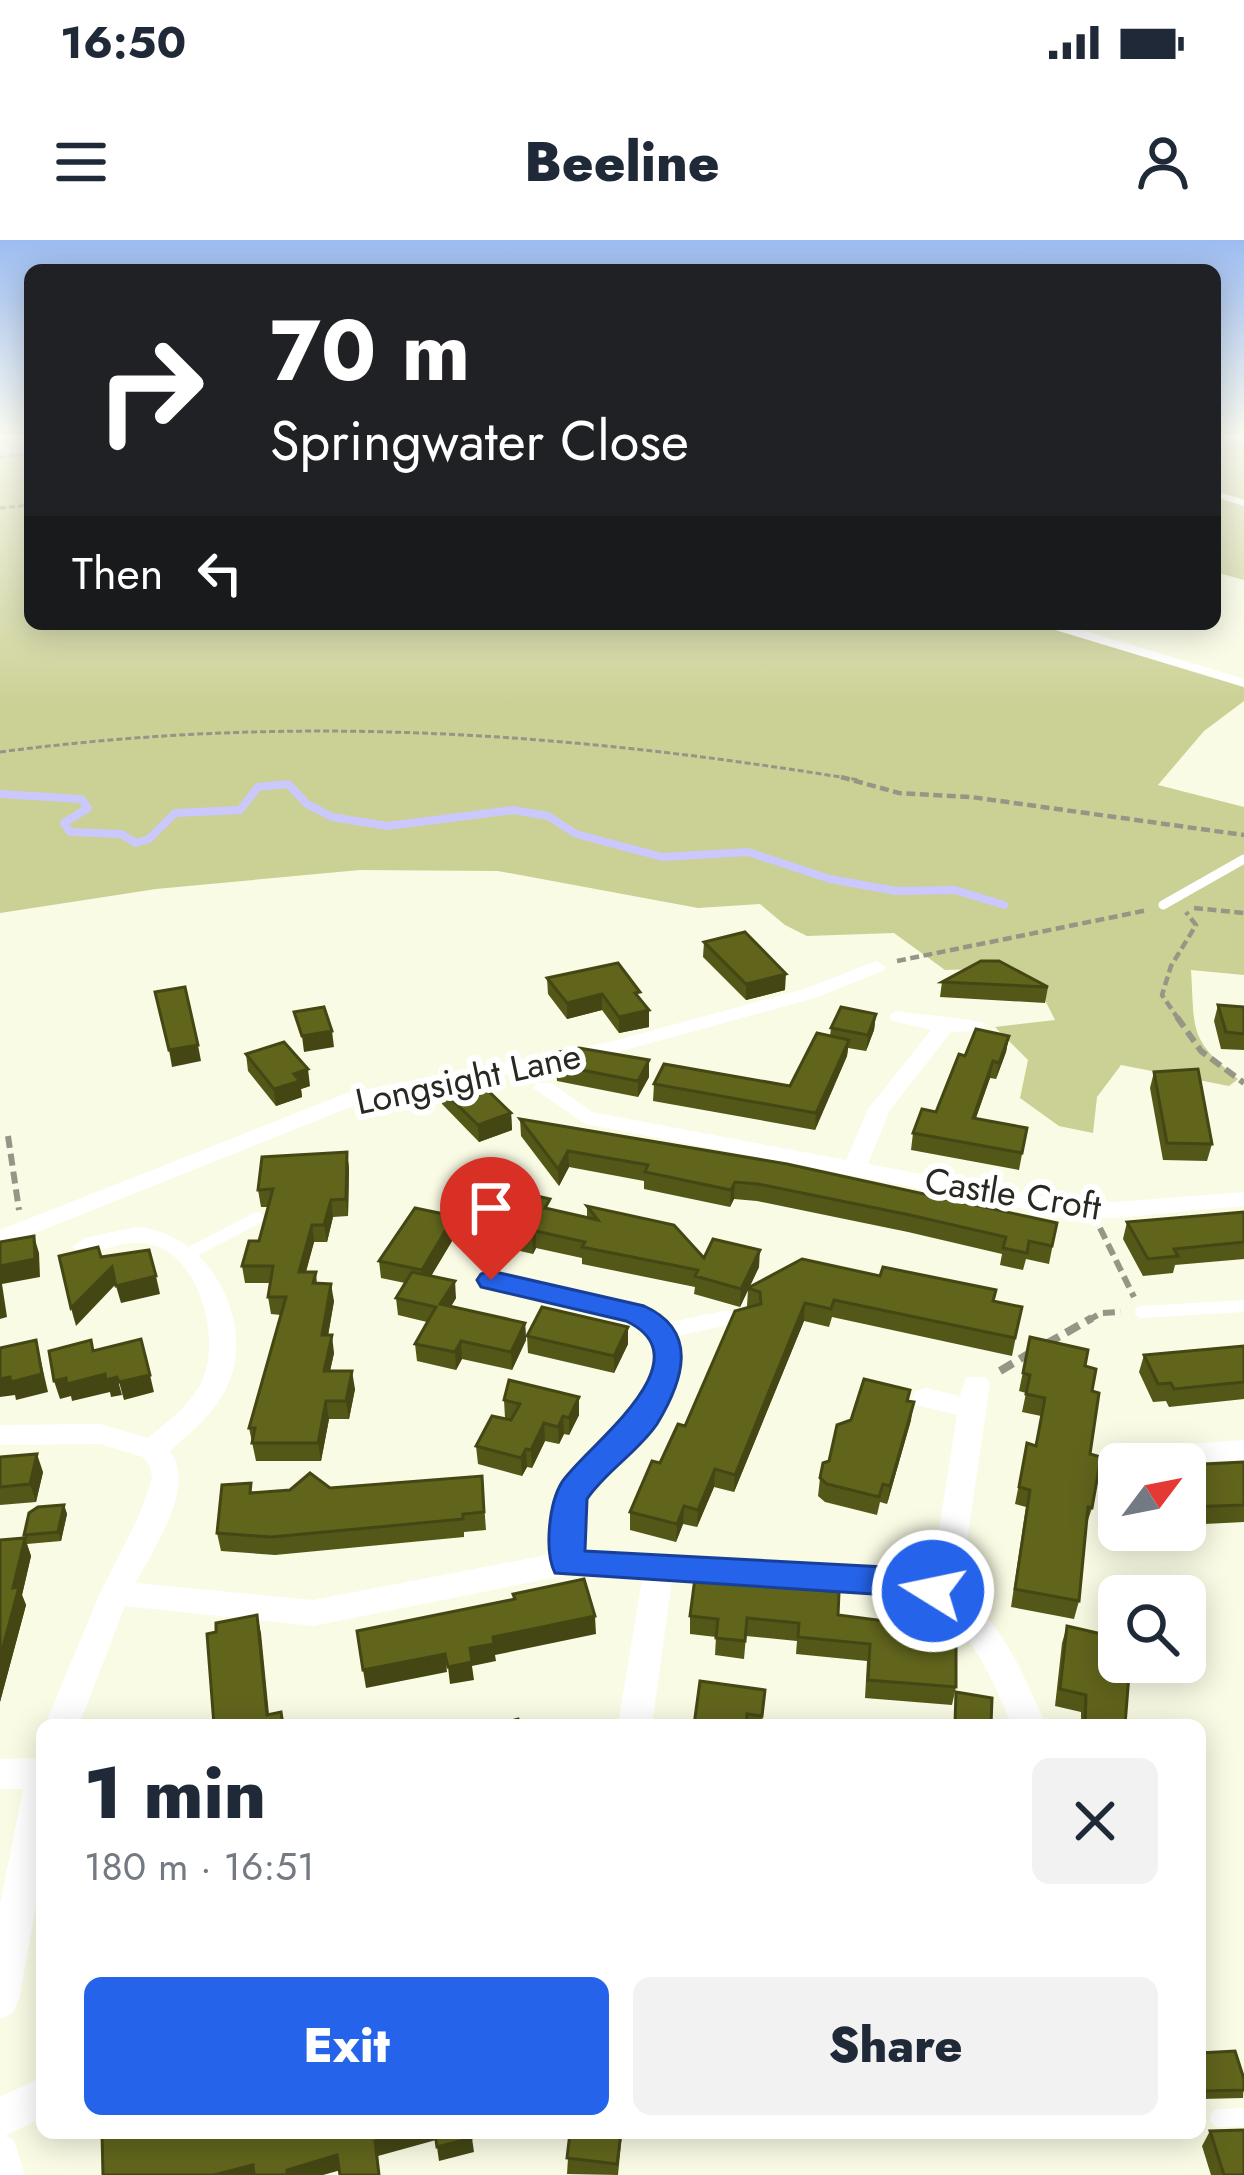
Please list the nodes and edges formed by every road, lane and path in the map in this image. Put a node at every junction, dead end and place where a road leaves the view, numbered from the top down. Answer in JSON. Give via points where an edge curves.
{"nodes":[{"id":1,"x":1069,"y":630,"type":"edge"},
{"id":2,"x":1244,"y":683,"type":"edge"},
{"id":3,"x":0,"y":752,"type":"edge"},
{"id":4,"x":1244,"y":835,"type":"edge"},
{"id":5,"x":1244,"y":859,"type":"edge"},
{"id":6,"x":1163,"y":905,"type":"joint"},
{"id":7,"x":1244,"y":913,"type":"edge"},
{"id":8,"x":876,"y":967,"type":"joint"},
{"id":9,"x":899,"y":1017,"type":"dead end"},
{"id":10,"x":977,"y":1025,"type":"edge"},
{"id":11,"x":945,"y":1026,"type":"junction"},
{"id":12,"x":1244,"y":1083,"type":"edge"},
{"id":13,"x":545,"y":1097,"type":"dead end"},
{"id":14,"x":8,"y":1136,"type":"dead end"},
{"id":15,"x":855,"y":1166,"type":"junction"},
{"id":16,"x":1244,"y":1198,"type":"edge"},
{"id":17,"x":1091,"y":1210,"type":"junction"},
{"id":18,"x":257,"y":1217,"type":"dead end"},
{"id":19,"x":22,"y":1229,"type":"junction"},
{"id":20,"x":0,"y":1239,"type":"edge"},
{"id":21,"x":84,"y":1246,"type":"edge"},
{"id":22,"x":186,"y":1255,"type":"junction"},
{"id":23,"x":502,"y":1290,"type":"dead end"},
{"id":24,"x":1244,"y":1306,"type":"edge"},
{"id":25,"x":1142,"y":1312,"type":"junction"},
{"id":26,"x":751,"y":1316,"type":"edge"},
{"id":27,"x":659,"y":1332,"type":"junction"},
{"id":28,"x":972,"y":1396,"type":"junction"},
{"id":29,"x":926,"y":1398,"type":"dead end"},
{"id":30,"x":0,"y":1435,"type":"edge"},
{"id":31,"x":1206,"y":1445,"type":"edge"},
{"id":32,"x":153,"y":1450,"type":"junction"},
{"id":33,"x":1244,"y":1450,"type":"edge"},
{"id":34,"x":567,"y":1563,"type":"junction"},
{"id":35,"x":659,"y":1567,"type":"junction"},
{"id":36,"x":933,"y":1591,"type":"junction"},
{"id":37,"x":115,"y":1593,"type":"junction"},
{"id":38,"x":64,"y":1719,"type":"edge"},
{"id":39,"x":635,"y":1719,"type":"edge"},
{"id":40,"x":1026,"y":1719,"type":"edge"},
{"id":41,"x":0,"y":1774,"type":"edge"},
{"id":42,"x":36,"y":1776,"type":"edge"},
{"id":43,"x":36,"y":1808,"type":"edge"},
{"id":44,"x":0,"y":2000,"type":"edge"},
{"id":45,"x":36,"y":2100,"type":"edge"},
{"id":46,"x":1244,"y":2117,"type":"edge"},
{"id":47,"x":0,"y":2118,"type":"edge"},
{"id":48,"x":1219,"y":2118,"type":"dead end"},
{"id":49,"x":0,"y":2154,"type":"edge"},
{"id":50,"x":4,"y":2175,"type":"edge"}],
"edges":[{"from":1,"to":2,"type":"lane"},
{"from":3,"to":4,"type":"path","via":[[162,730],[434,731],[701,752],[898,793]]},
{"from":5,"to":6,"type":"lane"},
{"from":6,"to":8,"type":"path"},
{"from":7,"to":12,"type":"path","via":[[1181,907],[1196,925],[1162,995],[1201,1052]]},
{"from":8,"to":19,"type":"street","name":"Longsight Lane","via":[[611,1048],[356,1098]]},
{"from":9,"to":11,"type":"street"},
{"from":10,"to":11,"type":"street"},
{"from":11,"to":15,"type":"street","via":[[879,1109]]},
{"from":13,"to":15,"type":"street","name":"Castle Croft","via":[[585,1117]]},
{"from":14,"to":19,"type":"path"},
{"from":15,"to":17,"type":"street","name":"Castle Croft"},
{"from":16,"to":17,"type":"street","name":"Castle Croft"},
{"from":17,"to":25,"type":"path"},
{"from":18,"to":22,"type":"lane"},
{"from":19,"to":20,"type":"street","name":"Longsight Lane"},
{"from":21,"to":22,"type":"street","via":[[134,1234],[165,1240]]},
{"from":22,"to":32,"type":"street","via":[[223,1333],[218,1376]]},
{"from":23,"to":27,"type":"street","via":[[634,1313]]},
{"from":24,"to":25,"type":"lane"},
{"from":25,"to":28,"type":"path","via":[[1102,1313]]},
{"from":26,"to":27,"type":"lane"},
{"from":27,"to":34,"type":"street","via":[[668,1361],[644,1419],[570,1499]]},
{"from":28,"to":29,"type":"street"},
{"from":28,"to":36,"type":"street","via":[[951,1548]]},
{"from":30,"to":32,"type":"street","via":[[100,1434]]},
{"from":31,"to":33,"type":"street"},
{"from":32,"to":37,"type":"street","via":[[166,1479]]},
{"from":34,"to":35,"type":"street"},
{"from":34,"to":37,"type":"street","via":[[313,1613]]},
{"from":35,"to":36,"type":"street","via":[[904,1582]]},
{"from":35,"to":39,"type":"street"},
{"from":36,"to":40,"type":"street","via":[[978,1623]]},
{"from":37,"to":38,"type":"street"},
{"from":41,"to":42,"type":"street"},
{"from":43,"to":44,"type":"street"},
{"from":45,"to":47,"type":"street"},
{"from":46,"to":48,"type":"lane"},
{"from":49,"to":50,"type":"street"}]}
